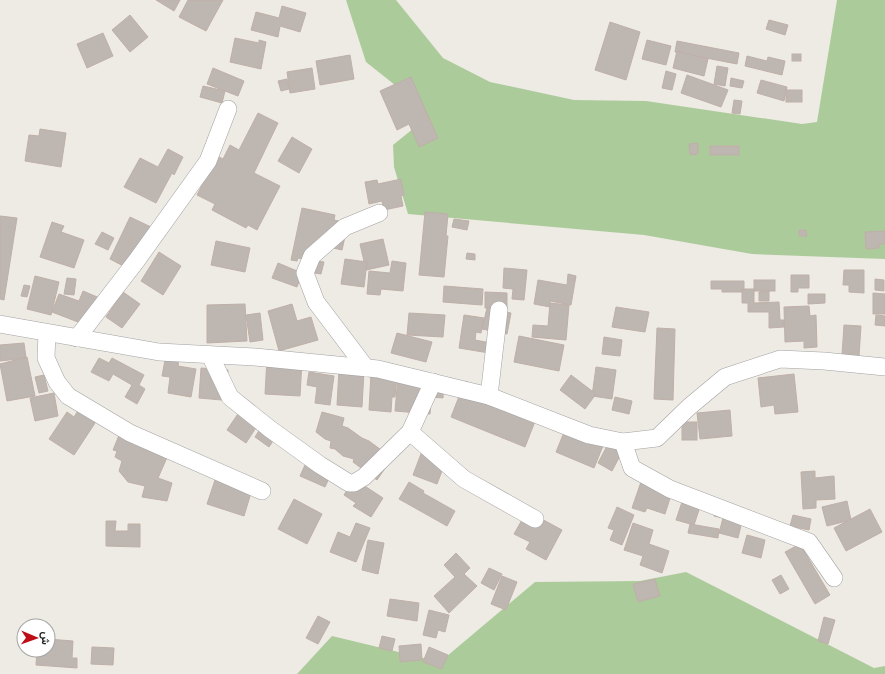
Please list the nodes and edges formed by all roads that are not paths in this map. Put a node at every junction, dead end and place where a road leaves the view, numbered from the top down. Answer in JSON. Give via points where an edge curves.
{"nodes":[{"id":1,"x":228,"y":109,"type":"dead end"},
{"id":2,"x":379,"y":213,"type":"dead end"},
{"id":3,"x":499,"y":310,"type":"dead end"},
{"id":4,"x":0,"y":324,"type":"edge"},
{"id":5,"x":47,"y":333,"type":"junction"},
{"id":6,"x":77,"y":338,"type":"junction"},
{"id":7,"x":210,"y":355,"type":"junction"},
{"id":8,"x":885,"y":367,"type":"edge"},
{"id":9,"x":366,"y":368,"type":"junction"},
{"id":10,"x":433,"y":382,"type":"junction"},
{"id":11,"x":489,"y":396,"type":"junction"},
{"id":12,"x":410,"y":432,"type":"junction"},
{"id":13,"x":623,"y":442,"type":"junction"},
{"id":14,"x":262,"y":491,"type":"dead end"},
{"id":15,"x":535,"y":519,"type":"dead end"},
{"id":16,"x":834,"y":578,"type":"dead end"}],
"edges":[{"from":1,"to":6,"type":"street","via":[[208,161]]},
{"from":2,"to":9,"type":"street","via":[[345,228],[312,256],[305,273],[316,302]]},
{"from":3,"to":11,"type":"street"},
{"from":4,"to":5,"type":"street"},
{"from":5,"to":6,"type":"street"},
{"from":5,"to":14,"type":"street","via":[[46,358],[57,382],[68,396],[130,433]]},
{"from":6,"to":7,"type":"street","via":[[160,352]]},
{"from":7,"to":9,"type":"street"},
{"from":7,"to":12,"type":"street","via":[[230,397],[270,429],[349,483],[364,477]]},
{"from":8,"to":13,"type":"street","via":[[780,359],[725,377],[657,438]]},
{"from":9,"to":10,"type":"street"},
{"from":10,"to":11,"type":"street"},
{"from":10,"to":12,"type":"street"},
{"from":11,"to":13,"type":"street","via":[[588,434]]},
{"from":12,"to":15,"type":"street","via":[[464,479]]},
{"from":13,"to":16,"type":"street","via":[[632,468],[670,489],[809,542]]}]}
